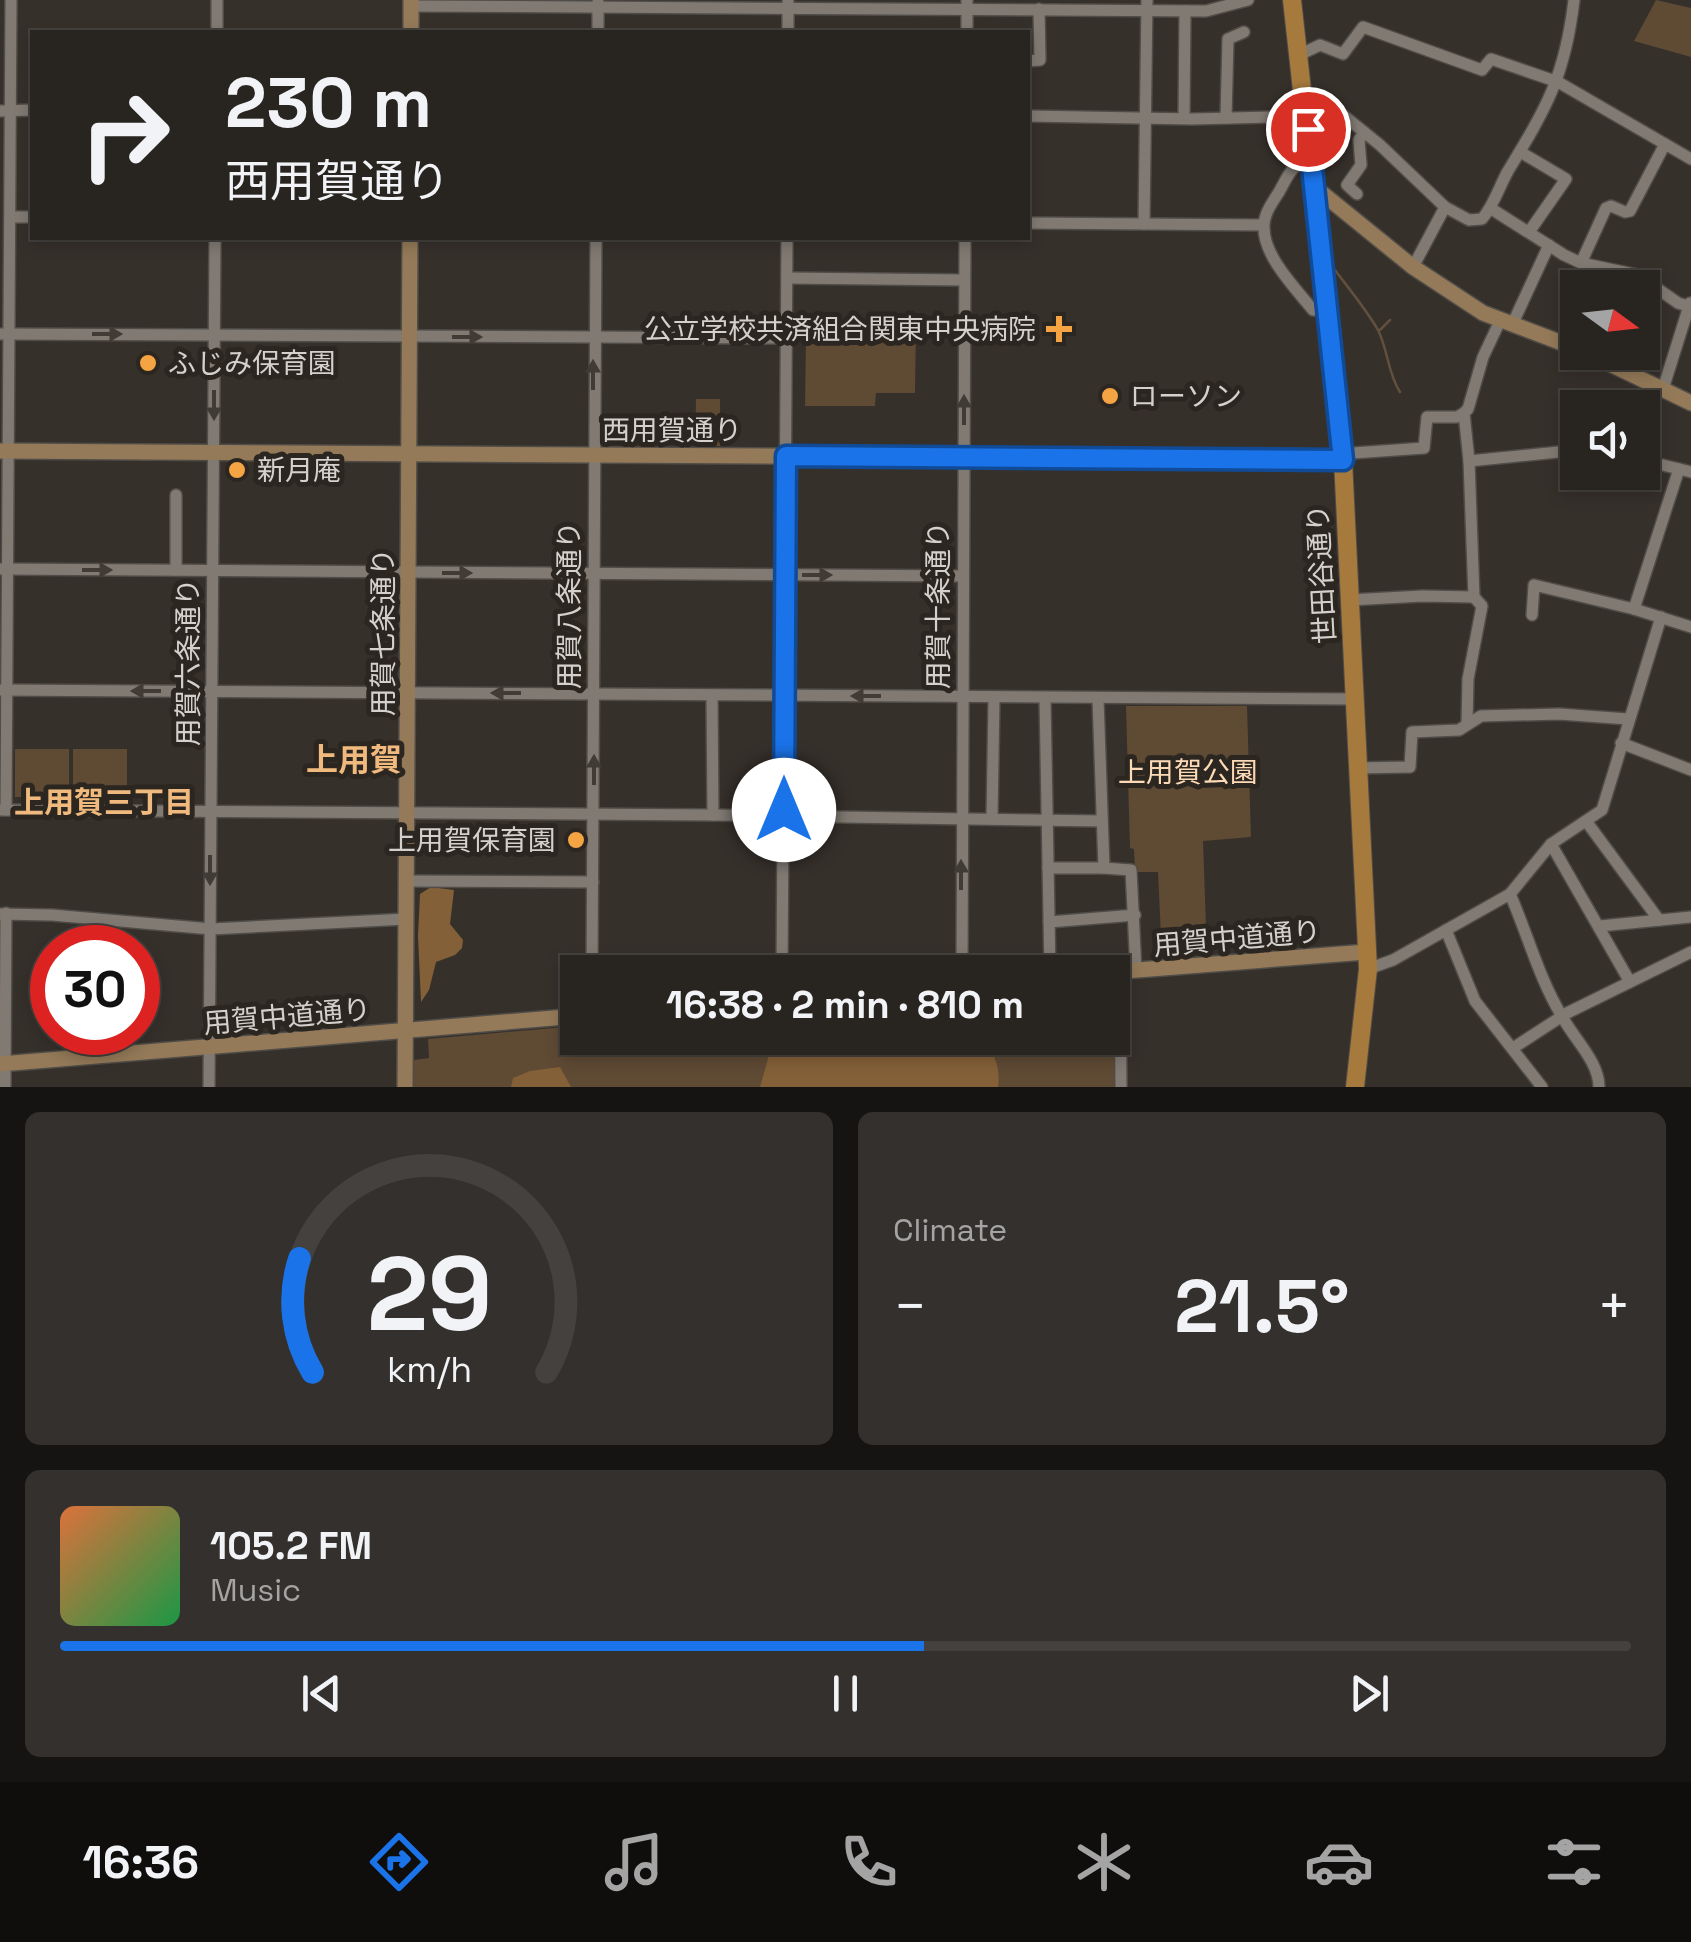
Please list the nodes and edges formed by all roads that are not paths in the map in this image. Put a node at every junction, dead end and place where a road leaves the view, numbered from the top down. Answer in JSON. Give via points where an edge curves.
{"nodes":[{"id":1,"x":11,"y":0,"type":"edge"},
{"id":2,"x":217,"y":0,"type":"edge"},
{"id":3,"x":1248,"y":0,"type":"edge"},
{"id":4,"x":1292,"y":0,"type":"edge"},
{"id":5,"x":1574,"y":0,"type":"edge"},
{"id":6,"x":411,"y":3,"type":"edge"},
{"id":7,"x":598,"y":3,"type":"edge"},
{"id":8,"x":788,"y":4,"type":"edge"},
{"id":9,"x":938,"y":4,"type":"edge"},
{"id":10,"x":967,"y":5,"type":"edge"},
{"id":11,"x":1147,"y":5,"type":"edge"},
{"id":12,"x":1039,"y":10,"type":"junction"},
{"id":13,"x":1185,"y":10,"type":"junction"},
{"id":14,"x":217,"y":30,"type":"edge"},
{"id":15,"x":411,"y":30,"type":"edge"},
{"id":16,"x":598,"y":30,"type":"edge"},
{"id":17,"x":788,"y":30,"type":"edge"},
{"id":18,"x":966,"y":30,"type":"edge"},
{"id":19,"x":1244,"y":32,"type":"dead end"},
{"id":20,"x":1298,"y":55,"type":"junction"},
{"id":21,"x":1030,"y":60,"type":"edge"},
{"id":22,"x":1558,"y":82,"type":"junction"},
{"id":23,"x":6,"y":110,"type":"edge"},
{"id":24,"x":1030,"y":116,"type":"edge"},
{"id":25,"x":1306,"y":117,"type":"junction"},
{"id":26,"x":1146,"y":118,"type":"junction"},
{"id":27,"x":1184,"y":118,"type":"junction"},
{"id":28,"x":1226,"y":118,"type":"junction"},
{"id":29,"x":1364,"y":132,"type":"junction"},
{"id":30,"x":1665,"y":144,"type":"junction"},
{"id":31,"x":1522,"y":153,"type":"junction"},
{"id":32,"x":1310,"y":159,"type":"junction"},
{"id":33,"x":1691,"y":159,"type":"edge"},
{"id":34,"x":1314,"y":194,"type":"junction"},
{"id":35,"x":1357,"y":194,"type":"dead end"},
{"id":36,"x":1445,"y":207,"type":"junction"},
{"id":37,"x":1490,"y":208,"type":"junction"},
{"id":38,"x":11,"y":217,"type":"junction"},
{"id":39,"x":30,"y":217,"type":"edge"},
{"id":40,"x":1030,"y":223,"type":"edge"},
{"id":41,"x":1144,"y":224,"type":"junction"},
{"id":42,"x":1263,"y":224,"type":"junction"},
{"id":43,"x":1529,"y":232,"type":"junction"},
{"id":44,"x":215,"y":240,"type":"edge"},
{"id":45,"x":410,"y":240,"type":"edge"},
{"id":46,"x":596,"y":240,"type":"edge"},
{"id":47,"x":788,"y":240,"type":"edge"},
{"id":48,"x":965,"y":240,"type":"edge"},
{"id":49,"x":1549,"y":246,"type":"junction"},
{"id":50,"x":1581,"y":262,"type":"junction"},
{"id":51,"x":1413,"y":267,"type":"junction"},
{"id":52,"x":788,"y":278,"type":"junction"},
{"id":53,"x":964,"y":280,"type":"junction"},
{"id":54,"x":1690,"y":304,"type":"edge"},
{"id":55,"x":1326,"y":308,"type":"junction"},
{"id":56,"x":1506,"y":323,"type":"junction"},
{"id":57,"x":5,"y":334,"type":"edge"},
{"id":58,"x":213,"y":334,"type":"junction"},
{"id":59,"x":409,"y":336,"type":"junction"},
{"id":60,"x":594,"y":338,"type":"junction"},
{"id":61,"x":786,"y":338,"type":"junction"},
{"id":62,"x":1560,"y":342,"type":"edge"},
{"id":63,"x":1674,"y":358,"type":"junction"},
{"id":64,"x":1691,"y":362,"type":"edge"},
{"id":65,"x":1622,"y":370,"type":"edge"},
{"id":66,"x":1663,"y":390,"type":"junction"},
{"id":67,"x":1691,"y":403,"type":"edge"},
{"id":68,"x":1464,"y":413,"type":"junction"},
{"id":69,"x":4,"y":451,"type":"edge"},
{"id":70,"x":214,"y":452,"type":"junction"},
{"id":71,"x":1560,"y":452,"type":"edge"},
{"id":72,"x":409,"y":454,"type":"junction"},
{"id":73,"x":593,"y":455,"type":"junction"},
{"id":74,"x":786,"y":456,"type":"junction"},
{"id":75,"x":964,"y":458,"type":"junction"},
{"id":76,"x":1343,"y":460,"type":"junction"},
{"id":77,"x":1469,"y":461,"type":"junction"},
{"id":78,"x":1660,"y":465,"type":"edge"},
{"id":79,"x":1685,"y":471,"type":"edge"},
{"id":80,"x":176,"y":495,"type":"dead end"},
{"id":81,"x":4,"y":569,"type":"edge"},
{"id":82,"x":176,"y":570,"type":"junction"},
{"id":83,"x":214,"y":571,"type":"junction"},
{"id":84,"x":408,"y":573,"type":"junction"},
{"id":85,"x":594,"y":574,"type":"junction"},
{"id":86,"x":783,"y":574,"type":"junction"},
{"id":87,"x":962,"y":576,"type":"junction"},
{"id":88,"x":1474,"y":597,"type":"junction"},
{"id":89,"x":1350,"y":600,"type":"junction"},
{"id":90,"x":1634,"y":609,"type":"junction"},
{"id":91,"x":1532,"y":615,"type":"dead end"},
{"id":92,"x":1661,"y":617,"type":"junction"},
{"id":93,"x":1691,"y":627,"type":"edge"},
{"id":94,"x":4,"y":690,"type":"edge"},
{"id":95,"x":213,"y":692,"type":"junction"},
{"id":96,"x":407,"y":693,"type":"junction"},
{"id":97,"x":594,"y":694,"type":"junction"},
{"id":98,"x":712,"y":695,"type":"junction"},
{"id":99,"x":784,"y":696,"type":"junction"},
{"id":100,"x":964,"y":697,"type":"junction"},
{"id":101,"x":994,"y":698,"type":"junction"},
{"id":102,"x":1045,"y":699,"type":"junction"},
{"id":103,"x":1098,"y":699,"type":"junction"},
{"id":104,"x":1354,"y":699,"type":"junction"},
{"id":105,"x":1628,"y":720,"type":"junction"},
{"id":106,"x":1466,"y":724,"type":"junction"},
{"id":107,"x":1621,"y":742,"type":"junction"},
{"id":108,"x":1357,"y":768,"type":"junction"},
{"id":109,"x":1691,"y":770,"type":"edge"},
{"id":110,"x":3,"y":810,"type":"edge"},
{"id":111,"x":211,"y":812,"type":"junction"},
{"id":112,"x":406,"y":814,"type":"junction"},
{"id":113,"x":713,"y":814,"type":"junction"},
{"id":114,"x":595,"y":815,"type":"junction"},
{"id":115,"x":784,"y":816,"type":"junction"},
{"id":116,"x":961,"y":818,"type":"junction"},
{"id":117,"x":992,"y":819,"type":"junction"},
{"id":118,"x":1047,"y":820,"type":"junction"},
{"id":119,"x":1102,"y":821,"type":"junction"},
{"id":120,"x":1586,"y":821,"type":"junction"},
{"id":121,"x":1551,"y":844,"type":"junction"},
{"id":122,"x":1048,"y":868,"type":"junction"},
{"id":123,"x":1104,"y":868,"type":"junction"},
{"id":124,"x":406,"y":881,"type":"junction"},
{"id":125,"x":594,"y":882,"type":"junction"},
{"id":126,"x":1510,"y":894,"type":"junction"},
{"id":127,"x":3,"y":914,"type":"edge"},
{"id":128,"x":1135,"y":915,"type":"junction"},
{"id":129,"x":1691,"y":917,"type":"edge"},
{"id":130,"x":406,"y":919,"type":"junction"},
{"id":131,"x":1659,"y":920,"type":"junction"},
{"id":132,"x":1049,"y":922,"type":"junction"},
{"id":133,"x":1600,"y":926,"type":"junction"},
{"id":134,"x":211,"y":929,"type":"junction"},
{"id":135,"x":1446,"y":930,"type":"junction"},
{"id":136,"x":1691,"y":952,"type":"edge"},
{"id":137,"x":592,"y":955,"type":"edge"},
{"id":138,"x":782,"y":955,"type":"edge"},
{"id":139,"x":962,"y":955,"type":"edge"},
{"id":140,"x":1050,"y":955,"type":"edge"},
{"id":141,"x":1127,"y":955,"type":"edge"},
{"id":142,"x":1367,"y":961,"type":"junction"},
{"id":143,"x":1130,"y":972,"type":"edge"},
{"id":144,"x":1630,"y":982,"type":"junction"},
{"id":145,"x":1562,"y":1017,"type":"junction"},
{"id":146,"x":560,"y":1018,"type":"edge"},
{"id":147,"x":405,"y":1032,"type":"junction"},
{"id":148,"x":208,"y":1047,"type":"junction"},
{"id":149,"x":1513,"y":1048,"type":"junction"},
{"id":150,"x":1121,"y":1055,"type":"edge"},
{"id":151,"x":2,"y":1064,"type":"edge"},
{"id":152,"x":5,"y":1087,"type":"edge"},
{"id":153,"x":209,"y":1087,"type":"edge"},
{"id":154,"x":405,"y":1087,"type":"edge"},
{"id":155,"x":1120,"y":1087,"type":"edge"},
{"id":156,"x":1355,"y":1087,"type":"edge"},
{"id":157,"x":1542,"y":1087,"type":"edge"},
{"id":158,"x":1598,"y":1087,"type":"edge"}],
"edges":[{"from":1,"to":23,"type":"street"},
{"from":2,"to":14,"type":"street"},
{"from":3,"to":13,"type":"street"},
{"from":4,"to":20,"type":"main road","name":"世田谷通り"},
{"from":5,"to":22,"type":"street"},
{"from":6,"to":7,"type":"street"},
{"from":6,"to":15,"type":"street"},
{"from":7,"to":8,"type":"street"},
{"from":7,"to":16,"type":"street"},
{"from":8,"to":9,"type":"street"},
{"from":8,"to":17,"type":"street"},
{"from":9,"to":10,"type":"street"},
{"from":10,"to":12,"type":"street"},
{"from":10,"to":18,"type":"street"},
{"from":11,"to":12,"type":"street"},
{"from":11,"to":13,"type":"street"},
{"from":11,"to":26,"type":"street"},
{"from":12,"to":21,"type":"street","via":[[1040,60]]},
{"from":13,"to":27,"type":"street"},
{"from":19,"to":28,"type":"street","via":[[1228,39]]},
{"from":20,"to":22,"type":"street","via":[[1320,45],[1343,54],[1363,27],[1482,70],[1491,59]]},
{"from":20,"to":25,"type":"main road","name":"世田谷通り"},
{"from":22,"to":30,"type":"street"},
{"from":22,"to":31,"type":"street"},
{"from":23,"to":38,"type":"street"},
{"from":24,"to":26,"type":"street"},
{"from":25,"to":28,"type":"street"},
{"from":25,"to":29,"type":"street","via":[[1343,115]]},
{"from":25,"to":32,"type":"main road","name":"世田谷通り"},
{"from":26,"to":27,"type":"street"},
{"from":26,"to":41,"type":"street"},
{"from":27,"to":28,"type":"street"},
{"from":29,"to":35,"type":"street","via":[[1363,159],[1347,185]]},
{"from":29,"to":36,"type":"street"},
{"from":30,"to":33,"type":"street"},
{"from":30,"to":50,"type":"street","via":[[1630,211],[1606,208]]},
{"from":31,"to":37,"type":"street"},
{"from":31,"to":43,"type":"street","via":[[1566,179]]},
{"from":32,"to":34,"type":"main road","name":"世田谷通り"},
{"from":32,"to":42,"type":"street","via":[[1292,167]]},
{"from":34,"to":51,"type":"street","via":[[1323,194]]},
{"from":34,"to":55,"type":"main road","name":"世田谷通り"},
{"from":36,"to":37,"type":"street","via":[[1469,220]]},
{"from":36,"to":51,"type":"street"},
{"from":37,"to":43,"type":"street"},
{"from":38,"to":39,"type":"street"},
{"from":38,"to":57,"type":"street"},
{"from":40,"to":41,"type":"street"},
{"from":41,"to":42,"type":"street"},
{"from":42,"to":55,"type":"street","via":[[1277,262],[1300,294],[1313,310]]},
{"from":43,"to":49,"type":"street"},
{"from":44,"to":58,"type":"street","name":"用賀六条通り"},
{"from":45,"to":59,"type":"street","name":"用賀七条通り"},
{"from":46,"to":60,"type":"street","name":"用賀八条通り"},
{"from":47,"to":52,"type":"street"},
{"from":48,"to":53,"type":"street","name":"用賀十条通り"},
{"from":49,"to":50,"type":"street"},
{"from":49,"to":56,"type":"street"},
{"from":50,"to":54,"type":"street","via":[[1638,275]]},
{"from":51,"to":56,"type":"street"},
{"from":52,"to":53,"type":"street"},
{"from":52,"to":61,"type":"street"},
{"from":75,"to":53,"type":"street","name":"用賀十条通り","one_way":true},
{"from":54,"to":63,"type":"street"},
{"from":55,"to":76,"type":"main road","name":"世田谷通り"},
{"from":56,"to":62,"type":"street"},
{"from":56,"to":68,"type":"street","via":[[1483,357]]},
{"from":57,"to":58,"type":"street","one_way":true},
{"from":57,"to":69,"type":"street"},
{"from":58,"to":59,"type":"street"},
{"from":58,"to":70,"type":"street","name":"用賀六条通り","one_way":true},
{"from":59,"to":60,"type":"street","one_way":true},
{"from":59,"to":72,"type":"street","name":"用賀七条通り"},
{"from":60,"to":61,"type":"street"},
{"from":73,"to":60,"type":"street","name":"用賀八条通り","one_way":true},
{"from":61,"to":74,"type":"street"},
{"from":63,"to":64,"type":"street"},
{"from":63,"to":66,"type":"street"},
{"from":65,"to":66,"type":"street"},
{"from":66,"to":67,"type":"street"},
{"from":68,"to":76,"type":"street","via":[[1428,417],[1424,448],[1352,452]]},
{"from":68,"to":77,"type":"street"},
{"from":69,"to":70,"type":"street","name":"西用賀通り"},
{"from":69,"to":81,"type":"street"},
{"from":70,"to":72,"type":"street","name":"西用賀通り"},
{"from":70,"to":83,"type":"street","name":"用賀六条通り"},
{"from":71,"to":77,"type":"street"},
{"from":72,"to":73,"type":"street","name":"西用賀通り"},
{"from":72,"to":84,"type":"street","name":"用賀七条通り"},
{"from":73,"to":74,"type":"street","name":"西用賀通り"},
{"from":73,"to":85,"type":"street","name":"用賀八条通り"},
{"from":74,"to":75,"type":"street","name":"西用賀通り"},
{"from":74,"to":86,"type":"street"},
{"from":75,"to":76,"type":"street","name":"西用賀通り"},
{"from":75,"to":87,"type":"street","name":"用賀十条通り"},
{"from":76,"to":89,"type":"main road","name":"世田谷通り"},
{"from":77,"to":88,"type":"street"},
{"from":78,"to":79,"type":"street"},
{"from":79,"to":90,"type":"street"},
{"from":80,"to":82,"type":"street"},
{"from":81,"to":82,"type":"street","one_way":true},
{"from":81,"to":94,"type":"street"},
{"from":82,"to":83,"type":"street"},
{"from":83,"to":84,"type":"street"},
{"from":83,"to":95,"type":"street","name":"用賀六条通り"},
{"from":84,"to":85,"type":"street","one_way":true},
{"from":84,"to":96,"type":"street","name":"用賀七条通り"},
{"from":85,"to":86,"type":"street"},
{"from":85,"to":97,"type":"street","name":"用賀八条通り"},
{"from":86,"to":87,"type":"street","one_way":true},
{"from":86,"to":99,"type":"street"},
{"from":87,"to":100,"type":"street","name":"用賀十条通り"},
{"from":88,"to":89,"type":"street"},
{"from":88,"to":106,"type":"street","via":[[1482,606]]},
{"from":89,"to":104,"type":"main road","name":"世田谷通り"},
{"from":90,"to":91,"type":"street","via":[[1534,585]]},
{"from":90,"to":92,"type":"street"},
{"from":92,"to":93,"type":"street"},
{"from":92,"to":105,"type":"street"},
{"from":95,"to":94,"type":"street","one_way":true},
{"from":94,"to":110,"type":"street"},
{"from":95,"to":96,"type":"street"},
{"from":95,"to":111,"type":"street","name":"用賀六条通り"},
{"from":97,"to":96,"type":"street","one_way":true},
{"from":96,"to":112,"type":"street","name":"用賀七条通り"},
{"from":97,"to":98,"type":"street"},
{"from":114,"to":97,"type":"street","name":"用賀八条通り","one_way":true},
{"from":98,"to":99,"type":"street"},
{"from":98,"to":113,"type":"street"},
{"from":100,"to":99,"type":"street","one_way":true},
{"from":99,"to":115,"type":"street"},
{"from":100,"to":101,"type":"street"},
{"from":100,"to":116,"type":"street","name":"用賀十条通り"},
{"from":101,"to":102,"type":"street"},
{"from":101,"to":117,"type":"street"},
{"from":102,"to":103,"type":"street"},
{"from":102,"to":118,"type":"street"},
{"from":103,"to":104,"type":"street"},
{"from":103,"to":119,"type":"street"},
{"from":104,"to":108,"type":"main road","name":"世田谷通り"},
{"from":105,"to":106,"type":"street","via":[[1559,714],[1481,716]]},
{"from":105,"to":107,"type":"street"},
{"from":106,"to":108,"type":"street","via":[[1412,732],[1410,766]]},
{"from":107,"to":109,"type":"street"},
{"from":107,"to":120,"type":"street","via":[[1602,810]]},
{"from":108,"to":142,"type":"main road","name":"世田谷通り"},
{"from":110,"to":111,"type":"street"},
{"from":111,"to":112,"type":"street"},
{"from":111,"to":134,"type":"street","name":"用賀六条通り","one_way":true},
{"from":112,"to":114,"type":"street"},
{"from":112,"to":124,"type":"street","name":"用賀七条通り"},
{"from":113,"to":114,"type":"street"},
{"from":113,"to":115,"type":"street"},
{"from":114,"to":125,"type":"street","name":"用賀八条通り"},
{"from":115,"to":116,"type":"street"},
{"from":115,"to":138,"type":"street"},
{"from":116,"to":117,"type":"street"},
{"from":139,"to":116,"type":"street","name":"用賀十条通り","one_way":true},
{"from":117,"to":118,"type":"street"},
{"from":118,"to":119,"type":"street"},
{"from":118,"to":122,"type":"street"},
{"from":119,"to":123,"type":"street"},
{"from":120,"to":121,"type":"street"},
{"from":120,"to":131,"type":"street"},
{"from":121,"to":126,"type":"street"},
{"from":121,"to":133,"type":"street"},
{"from":122,"to":123,"type":"street"},
{"from":122,"to":132,"type":"street"},
{"from":123,"to":128,"type":"street","via":[[1132,870]]},
{"from":124,"to":125,"type":"street"},
{"from":124,"to":130,"type":"street","name":"用賀七条通り"},
{"from":125,"to":137,"type":"street","name":"用賀八条通り"},
{"from":126,"to":135,"type":"street"},
{"from":126,"to":145,"type":"street"},
{"from":127,"to":134,"type":"street"},
{"from":127,"to":151,"type":"street"},
{"from":128,"to":132,"type":"street"},
{"from":128,"to":141,"type":"street"},
{"from":129,"to":131,"type":"street"},
{"from":130,"to":134,"type":"street"},
{"from":130,"to":147,"type":"street","name":"用賀七条通り"},
{"from":131,"to":133,"type":"street"},
{"from":132,"to":140,"type":"street"},
{"from":133,"to":144,"type":"street"},
{"from":134,"to":148,"type":"street","name":"用賀六条通り"},
{"from":135,"to":142,"type":"street","via":[[1393,960]]},
{"from":135,"to":149,"type":"street","via":[[1476,1002]]},
{"from":136,"to":144,"type":"street"},
{"from":142,"to":143,"type":"street","name":"用賀中道通り"},
{"from":142,"to":156,"type":"main road","name":"世田谷通り"},
{"from":144,"to":145,"type":"street"},
{"from":145,"to":149,"type":"street"},
{"from":145,"to":158,"type":"street","via":[[1599,1074]]},
{"from":146,"to":147,"type":"street","name":"用賀中道通り"},
{"from":147,"to":148,"type":"street","name":"用賀中道通り"},
{"from":147,"to":154,"type":"street","name":"用賀七条通り"},
{"from":148,"to":151,"type":"street","name":"用賀中道通り"},
{"from":148,"to":153,"type":"street","name":"用賀六条通り"},
{"from":149,"to":157,"type":"street"},
{"from":150,"to":155,"type":"street"},
{"from":151,"to":152,"type":"street"}]}
